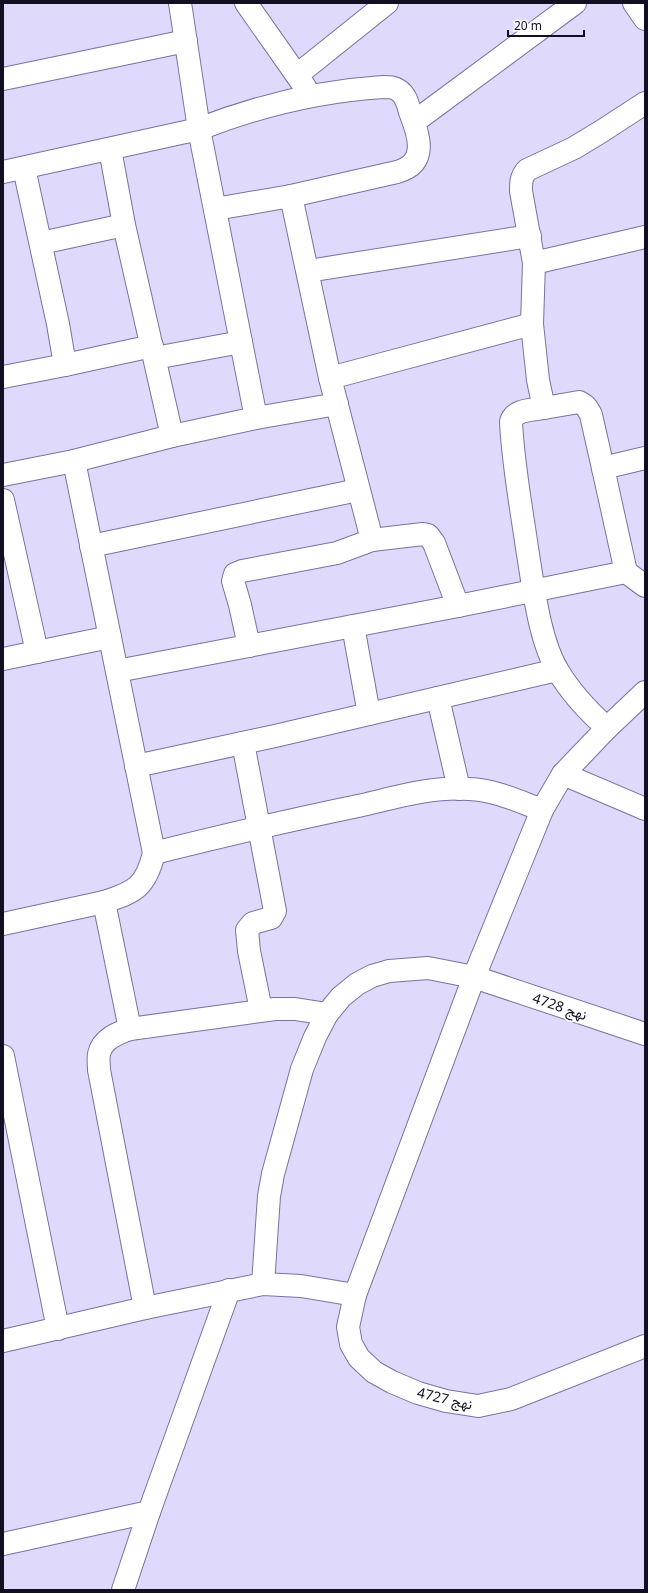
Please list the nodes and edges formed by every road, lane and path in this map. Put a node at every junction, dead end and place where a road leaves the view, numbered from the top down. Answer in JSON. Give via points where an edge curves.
{"nodes":[{"id":1,"x":180,"y":3,"type":"edge"},
{"id":2,"x":387,"y":3,"type":"edge"},
{"id":3,"x":575,"y":3,"type":"edge"},
{"id":4,"x":634,"y":3,"type":"edge"},
{"id":5,"x":256,"y":7,"type":"edge"},
{"id":6,"x":645,"y":19,"type":"edge"},
{"id":7,"x":186,"y":41,"type":"junction"},
{"id":8,"x":297,"y":74,"type":"junction"},
{"id":9,"x":3,"y":79,"type":"edge"},
{"id":10,"x":310,"y":96,"type":"junction"},
{"id":11,"x":645,"y":103,"type":"edge"},
{"id":12,"x":414,"y":122,"type":"junction"},
{"id":13,"x":199,"y":129,"type":"junction"},
{"id":14,"x":110,"y":149,"type":"junction"},
{"id":15,"x":24,"y":168,"type":"junction"},
{"id":16,"x":3,"y":172,"type":"edge"},
{"id":17,"x":291,"y":196,"type":"junction"},
{"id":18,"x":215,"y":209,"type":"junction"},
{"id":19,"x":124,"y":225,"type":"junction"},
{"id":20,"x":530,"y":236,"type":"junction"},
{"id":21,"x":645,"y":237,"type":"edge"},
{"id":22,"x":41,"y":243,"type":"junction"},
{"id":23,"x":534,"y":263,"type":"junction"},
{"id":24,"x":308,"y":271,"type":"junction"},
{"id":25,"x":532,"y":324,"type":"junction"},
{"id":26,"x":241,"y":342,"type":"junction"},
{"id":27,"x":154,"y":352,"type":"junction"},
{"id":28,"x":65,"y":365,"type":"junction"},
{"id":29,"x":3,"y":377,"type":"edge"},
{"id":30,"x":330,"y":378,"type":"junction"},
{"id":31,"x":337,"y":404,"type":"junction"},
{"id":32,"x":544,"y":408,"type":"junction"},
{"id":33,"x":256,"y":418,"type":"junction"},
{"id":34,"x":172,"y":436,"type":"junction"},
{"id":35,"x":645,"y":458,"type":"edge"},
{"id":36,"x":74,"y":461,"type":"junction"},
{"id":37,"x":603,"y":468,"type":"junction"},
{"id":38,"x":3,"y":474,"type":"edge"},
{"id":39,"x":358,"y":490,"type":"junction"},
{"id":40,"x":3,"y":500,"type":"edge"},
{"id":41,"x":372,"y":540,"type":"junction"},
{"id":42,"x":91,"y":546,"type":"junction"},
{"id":43,"x":626,"y":572,"type":"junction"},
{"id":44,"x":645,"y":586,"type":"edge"},
{"id":45,"x":534,"y":591,"type":"junction"},
{"id":46,"x":458,"y":606,"type":"junction"},
{"id":47,"x":353,"y":626,"type":"junction"},
{"id":48,"x":110,"y":636,"type":"junction"},
{"id":49,"x":249,"y":646,"type":"junction"},
{"id":50,"x":37,"y":652,"type":"junction"},
{"id":51,"x":3,"y":659,"type":"edge"},
{"id":52,"x":557,"y":670,"type":"junction"},
{"id":53,"x":117,"y":671,"type":"junction"},
{"id":54,"x":645,"y":692,"type":"edge"},
{"id":55,"x":438,"y":698,"type":"junction"},
{"id":56,"x":369,"y":714,"type":"junction"},
{"id":57,"x":607,"y":728,"type":"junction"},
{"id":58,"x":243,"y":743,"type":"junction"},
{"id":59,"x":136,"y":766,"type":"junction"},
{"id":60,"x":563,"y":774,"type":"junction"},
{"id":61,"x":459,"y":789,"type":"junction"},
{"id":62,"x":645,"y":809,"type":"edge"},
{"id":63,"x":542,"y":810,"type":"junction"},
{"id":64,"x":258,"y":827,"type":"junction"},
{"id":65,"x":154,"y":853,"type":"junction"},
{"id":66,"x":104,"y":902,"type":"junction"},
{"id":67,"x":3,"y":924,"type":"edge"},
{"id":68,"x":474,"y":977,"type":"junction"},
{"id":69,"x":261,"y":1010,"type":"junction"},
{"id":70,"x":328,"y":1014,"type":"junction"},
{"id":71,"x":130,"y":1029,"type":"junction"},
{"id":72,"x":645,"y":1034,"type":"edge"},
{"id":73,"x":3,"y":1056,"type":"edge"},
{"id":74,"x":263,"y":1284,"type":"junction"},
{"id":75,"x":229,"y":1290,"type":"junction"},
{"id":76,"x":355,"y":1295,"type":"junction"},
{"id":77,"x":145,"y":1308,"type":"junction"},
{"id":78,"x":58,"y":1329,"type":"junction"},
{"id":79,"x":3,"y":1341,"type":"edge"},
{"id":80,"x":645,"y":1346,"type":"edge"},
{"id":81,"x":149,"y":1512,"type":"junction"},
{"id":82,"x":3,"y":1544,"type":"edge"},
{"id":83,"x":123,"y":1590,"type":"edge"}],
"edges":[{"from":1,"to":7,"type":"street"},
{"from":2,"to":8,"type":"street"},
{"from":3,"to":12,"type":"street"},
{"from":4,"to":6,"type":"street"},
{"from":5,"to":8,"type":"street"},
{"from":7,"to":9,"type":"street"},
{"from":7,"to":13,"type":"street"},
{"from":8,"to":10,"type":"street"},
{"from":10,"to":12,"type":"street","via":[[372,87],[393,88],[405,97]]},
{"from":10,"to":13,"type":"street","via":[[264,106]]},
{"from":11,"to":20,"type":"street","via":[[574,148],[527,170],[521,181],[521,191]]},
{"from":12,"to":17,"type":"street","via":[[419,147],[411,166],[397,172]]},
{"from":13,"to":14,"type":"street"},
{"from":13,"to":18,"type":"street"},
{"from":14,"to":15,"type":"street"},
{"from":14,"to":19,"type":"street"},
{"from":15,"to":16,"type":"street"},
{"from":15,"to":22,"type":"street"},
{"from":17,"to":18,"type":"street"},
{"from":17,"to":24,"type":"street"},
{"from":18,"to":26,"type":"street"},
{"from":19,"to":22,"type":"street"},
{"from":19,"to":27,"type":"street"},
{"from":20,"to":23,"type":"street"},
{"from":20,"to":24,"type":"street"},
{"from":21,"to":23,"type":"street"},
{"from":22,"to":28,"type":"street"},
{"from":23,"to":25,"type":"street"},
{"from":24,"to":30,"type":"street"},
{"from":25,"to":30,"type":"street"},
{"from":25,"to":32,"type":"street"},
{"from":26,"to":27,"type":"street"},
{"from":26,"to":33,"type":"street"},
{"from":27,"to":28,"type":"street"},
{"from":27,"to":34,"type":"street"},
{"from":28,"to":29,"type":"street"},
{"from":30,"to":31,"type":"street"},
{"from":31,"to":33,"type":"street"},
{"from":31,"to":39,"type":"street"},
{"from":32,"to":37,"type":"street","via":[[579,402],[584,404],[591,415]]},
{"from":32,"to":45,"type":"street","via":[[517,413],[511,422]]},
{"from":33,"to":34,"type":"street"},
{"from":34,"to":36,"type":"street"},
{"from":35,"to":37,"type":"street"},
{"from":36,"to":38,"type":"street"},
{"from":36,"to":42,"type":"street"},
{"from":37,"to":43,"type":"street"},
{"from":39,"to":41,"type":"street"},
{"from":39,"to":42,"type":"street"},
{"from":40,"to":50,"type":"street"},
{"from":41,"to":46,"type":"street","via":[[428,535],[434,543]]},
{"from":41,"to":49,"type":"street","via":[[337,553],[242,570],[235,574],[233,581]]},
{"from":42,"to":48,"type":"street"},
{"from":43,"to":44,"type":"street"},
{"from":43,"to":45,"type":"street"},
{"from":45,"to":46,"type":"street"},
{"from":45,"to":52,"type":"street","via":[[546,643]]},
{"from":46,"to":47,"type":"street"},
{"from":47,"to":49,"type":"street"},
{"from":47,"to":56,"type":"street"},
{"from":48,"to":50,"type":"street"},
{"from":48,"to":53,"type":"street"},
{"from":49,"to":53,"type":"street"},
{"from":50,"to":51,"type":"street"},
{"from":52,"to":55,"type":"street"},
{"from":52,"to":57,"type":"street","via":[[572,693]]},
{"from":53,"to":59,"type":"street"},
{"from":54,"to":57,"type":"street","name":"نهج 4727"},
{"from":55,"to":56,"type":"street"},
{"from":55,"to":61,"type":"street"},
{"from":56,"to":58,"type":"street"},
{"from":57,"to":60,"type":"street","name":"نهج 4727"},
{"from":58,"to":59,"type":"street"},
{"from":58,"to":64,"type":"street"},
{"from":59,"to":65,"type":"street"},
{"from":60,"to":62,"type":"street"},
{"from":60,"to":63,"type":"street","name":"نهج 4727"},
{"from":61,"to":63,"type":"street","via":[[469,788],[499,794]]},
{"from":61,"to":64,"type":"street","via":[[419,793]]},
{"from":63,"to":68,"type":"street","name":"نهج 4727"},
{"from":64,"to":65,"type":"street"},
{"from":64,"to":69,"type":"street","via":[[275,911],[271,918],[254,923],[247,930]]},
{"from":65,"to":66,"type":"street","via":[[143,882],[120,897]]},
{"from":66,"to":67,"type":"street"},
{"from":66,"to":71,"type":"street"},
{"from":68,"to":70,"type":"street","name":"نهج 4728","via":[[428,968],[389,971],[357,984]]},
{"from":68,"to":72,"type":"street","name":"نهج 4728"},
{"from":68,"to":76,"type":"street","name":"نهج 4727"},
{"from":69,"to":70,"type":"street","via":[[295,1009]]},
{"from":69,"to":71,"type":"street"},
{"from":70,"to":74,"type":"street","name":"نهج 4728","via":[[302,1069],[273,1174]]},
{"from":71,"to":77,"type":"street","via":[[119,1032],[103,1044],[98,1054]]},
{"from":73,"to":78,"type":"street"},
{"from":74,"to":75,"type":"street"},
{"from":74,"to":76,"type":"street","via":[[301,1286]]},
{"from":75,"to":77,"type":"street"},
{"from":75,"to":81,"type":"street"},
{"from":76,"to":80,"type":"street","name":"نهج 4727","via":[[348,1327],[351,1344],[359,1358],[374,1372],[392,1382],[446,1401],[478,1406],[511,1399]]},
{"from":77,"to":78,"type":"street"},
{"from":78,"to":79,"type":"street"},
{"from":81,"to":82,"type":"street"},
{"from":81,"to":83,"type":"street"}]}
